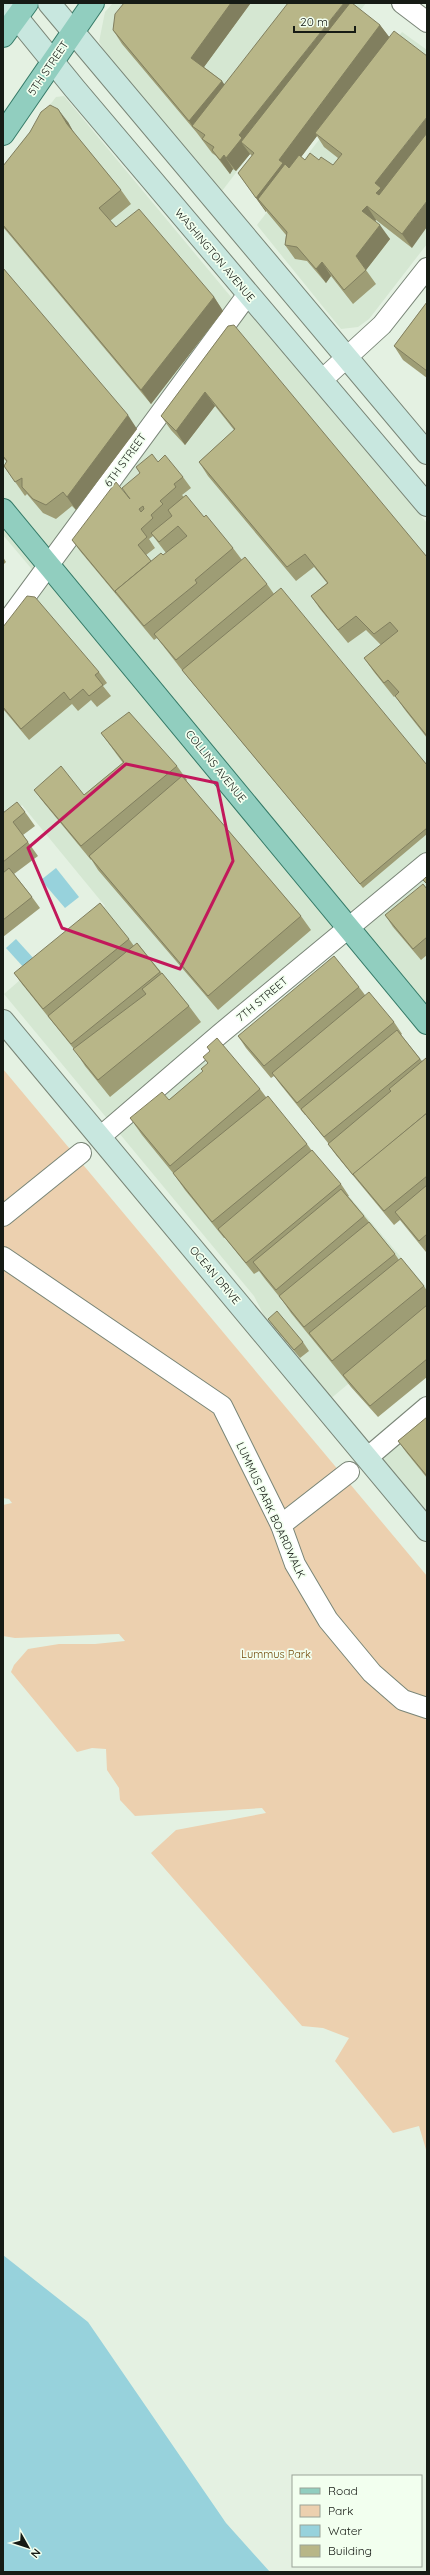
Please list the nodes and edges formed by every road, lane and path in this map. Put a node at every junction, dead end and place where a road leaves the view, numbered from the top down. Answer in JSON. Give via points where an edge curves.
{"nodes":[{"id":1,"x":49,"y":3,"type":"edge"},
{"id":2,"x":93,"y":3,"type":"edge"},
{"id":3,"x":402,"y":3,"type":"edge"},
{"id":4,"x":16,"y":8,"type":"edge"},
{"id":5,"x":427,"y":22,"type":"edge"},
{"id":6,"x":73,"y":32,"type":"junction"},
{"id":7,"x":3,"y":36,"type":"edge"},
{"id":8,"x":52,"y":62,"type":"junction"},
{"id":9,"x":3,"y":134,"type":"edge"},
{"id":10,"x":427,"y":268,"type":"edge"},
{"id":11,"x":248,"y":294,"type":"junction"},
{"id":12,"x":347,"y":358,"type":"junction"},
{"id":13,"x":323,"y":379,"type":"junction"},
{"id":14,"x":427,"y":453,"type":"edge"},
{"id":15,"x":427,"y":505,"type":"edge"},
{"id":16,"x":3,"y":510,"type":"edge"},
{"id":17,"x":49,"y":565,"type":"junction"},
{"id":18,"x":3,"y":627,"type":"edge"},
{"id":19,"x":427,"y":863,"type":"edge"},
{"id":20,"x":348,"y":928,"type":"junction"},
{"id":21,"x":3,"y":1021,"type":"edge"},
{"id":22,"x":427,"y":1023,"type":"edge"},
{"id":23,"x":100,"y":1137,"type":"junction"},
{"id":24,"x":81,"y":1153,"type":"dead end"},
{"id":25,"x":3,"y":1216,"type":"edge"},
{"id":26,"x":3,"y":1256,"type":"edge"},
{"id":27,"x":427,"y":1407,"type":"edge"},
{"id":28,"x":367,"y":1458,"type":"junction"},
{"id":29,"x":348,"y":1472,"type":"dead end"},
{"id":30,"x":281,"y":1526,"type":"junction"},
{"id":31,"x":427,"y":1530,"type":"edge"},
{"id":32,"x":427,"y":1708,"type":"edge"}],
"edges":[{"from":1,"to":6,"type":"main road"},
{"from":2,"to":6,"type":"main road","name":"5TH STREET"},
{"from":3,"to":5,"type":"street"},
{"from":4,"to":7,"type":"main road"},
{"from":4,"to":8,"type":"main road","name":"WASHINGTON AVENUE"},
{"from":6,"to":8,"type":"main road","name":"5TH STREET"},
{"from":6,"to":12,"type":"main road"},
{"from":8,"to":9,"type":"main road","name":"5TH STREET"},
{"from":8,"to":11,"type":"main road","name":"WASHINGTON AVENUE"},
{"from":10,"to":12,"type":"street","via":[[382,325]]},
{"from":11,"to":13,"type":"main road","name":"WASHINGTON AVENUE"},
{"from":11,"to":17,"type":"street","name":"6TH STREET"},
{"from":12,"to":13,"type":"street"},
{"from":12,"to":14,"type":"main road"},
{"from":13,"to":15,"type":"main road","name":"WASHINGTON AVENUE"},
{"from":16,"to":17,"type":"main road","name":"COLLINS AVENUE"},
{"from":17,"to":18,"type":"street","name":"6TH STREET"},
{"from":17,"to":20,"type":"main road","name":"COLLINS AVENUE"},
{"from":19,"to":20,"type":"street","name":"7TH STREET"},
{"from":20,"to":22,"type":"main road","name":"COLLINS AVENUE"},
{"from":20,"to":23,"type":"street","name":"7TH STREET"},
{"from":21,"to":23,"type":"main road","name":"OCEAN DRIVE"},
{"from":23,"to":28,"type":"main road","name":"OCEAN DRIVE"},
{"from":24,"to":25,"type":"street"},
{"from":26,"to":30,"type":"street","name":"LUMMUS PARK BOARDWALK","via":[[222,1406]]},
{"from":27,"to":28,"type":"street"},
{"from":28,"to":31,"type":"main road","name":"OCEAN DRIVE"},
{"from":29,"to":30,"type":"street"},
{"from":30,"to":32,"type":"street","name":"LUMMUS PARK BOARDWALK","via":[[294,1564],[328,1620],[372,1673],[403,1700]]}]}
